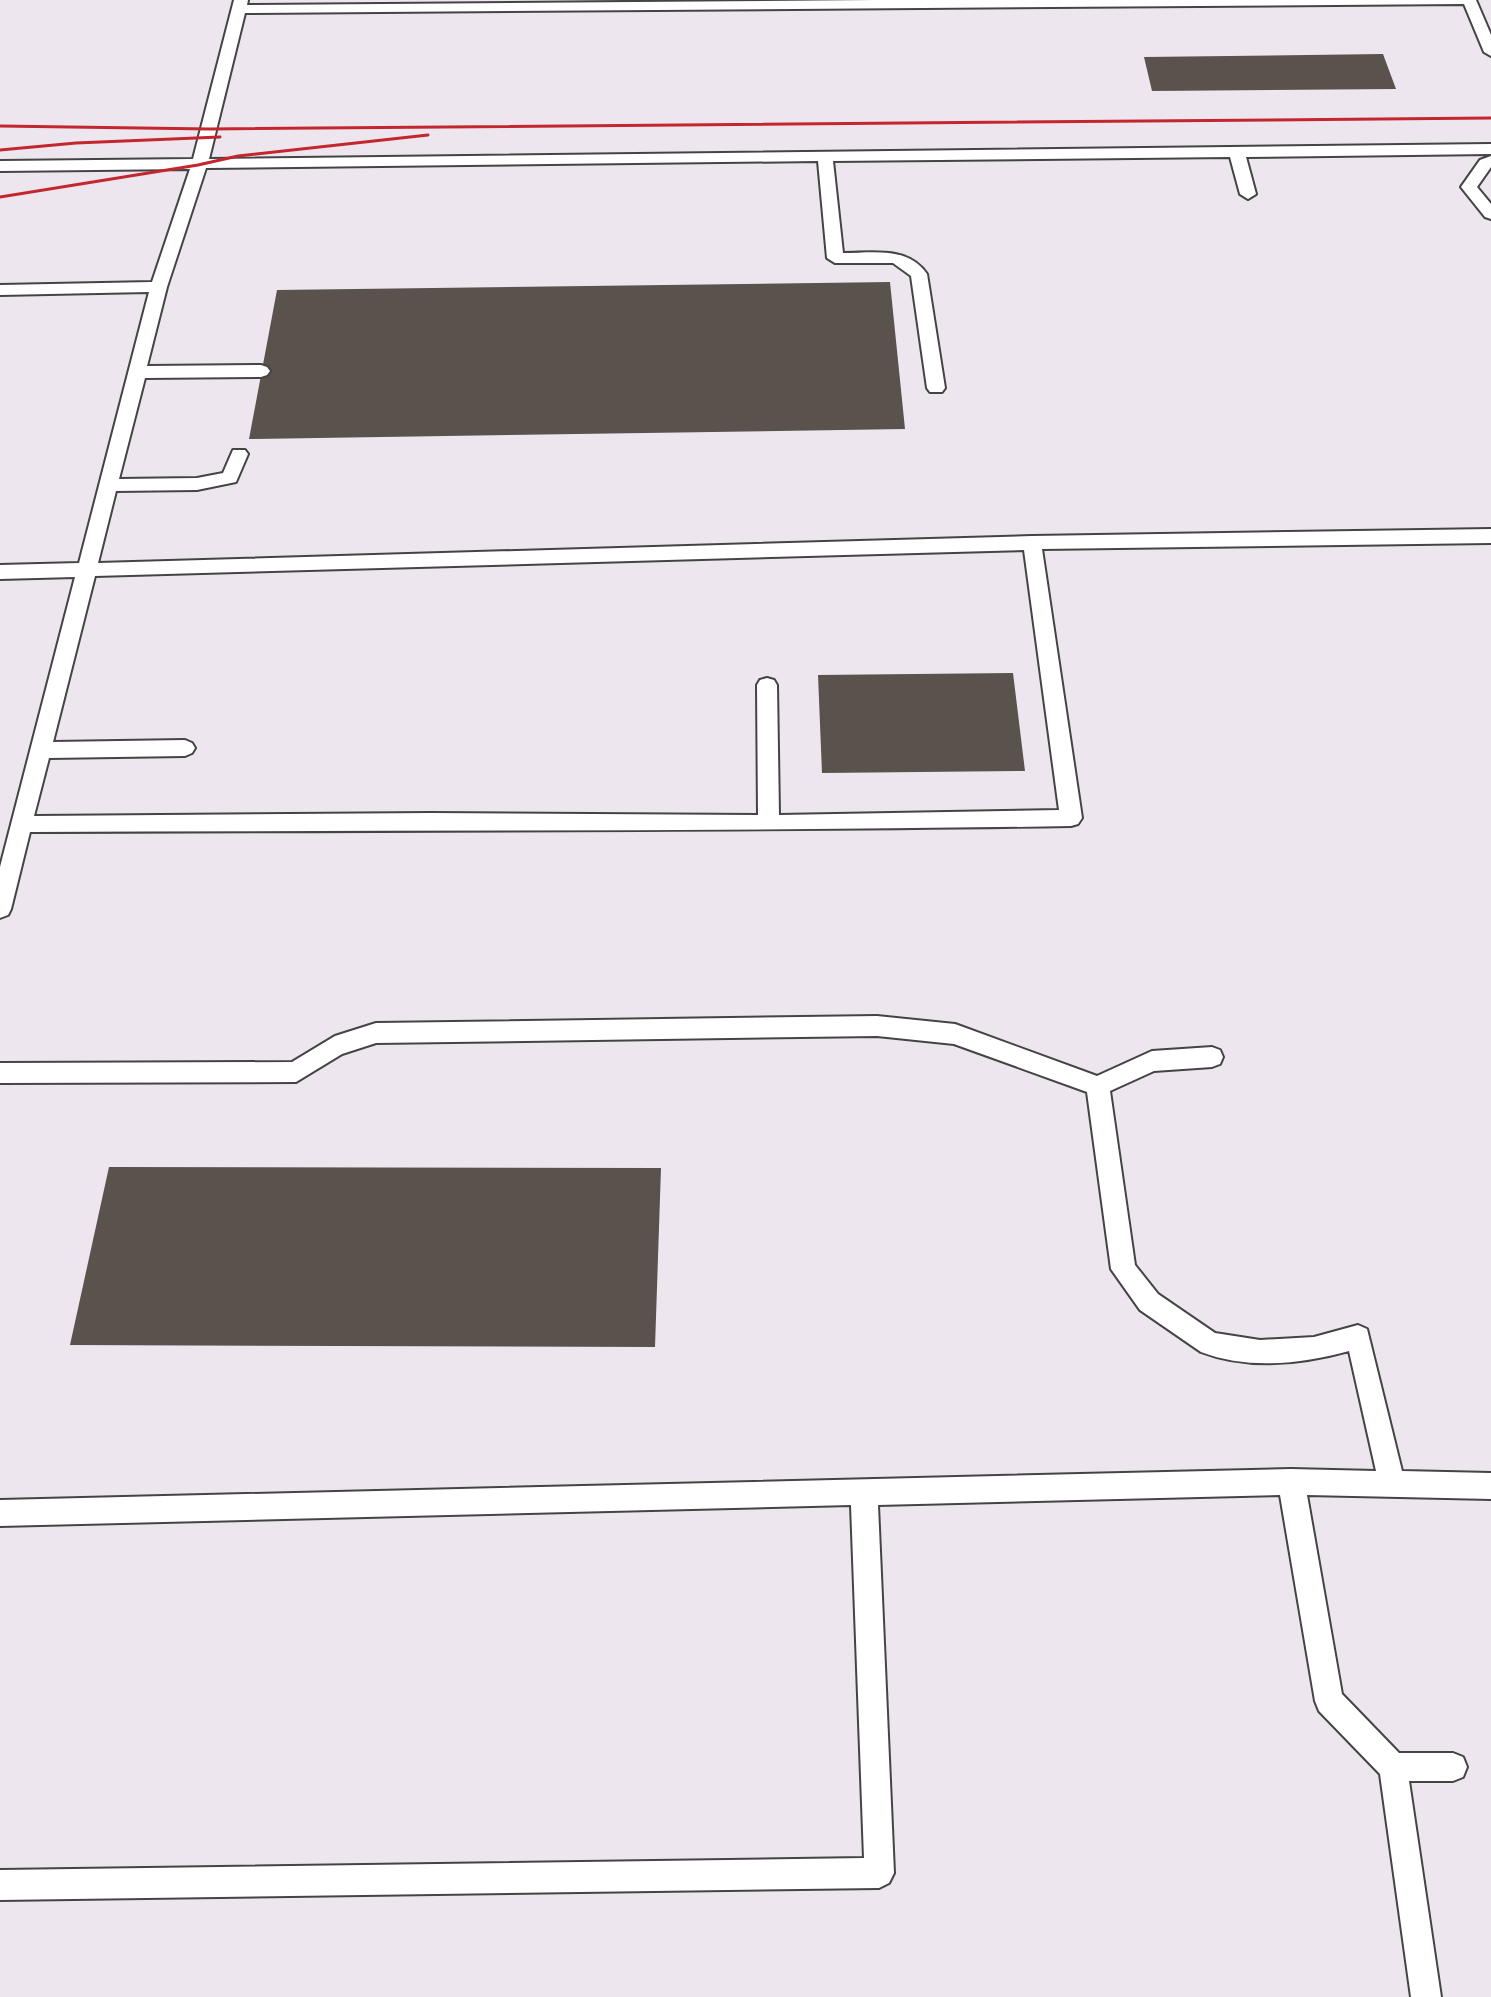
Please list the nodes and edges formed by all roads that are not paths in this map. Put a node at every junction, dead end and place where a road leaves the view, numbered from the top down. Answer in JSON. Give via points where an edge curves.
{"nodes":[{"id":1,"x":692,"y":3,"type":"edge"},
{"id":2,"x":240,"y":4,"type":"edge"},
{"id":3,"x":1491,"y":52,"type":"edge"},
{"id":4,"x":1491,"y":150,"type":"edge"},
{"id":5,"x":1237,"y":152,"type":"junction"},
{"id":6,"x":825,"y":157,"type":"junction"},
{"id":7,"x":1491,"y":161,"type":"edge"},
{"id":8,"x":198,"y":165,"type":"junction"},
{"id":9,"x":0,"y":166,"type":"edge"},
{"id":10,"x":1248,"y":194,"type":"dead end"},
{"id":11,"x":1491,"y":214,"type":"edge"},
{"id":12,"x":159,"y":287,"type":"junction"},
{"id":13,"x":0,"y":290,"type":"edge"},
{"id":14,"x":261,"y":370,"type":"dead end"},
{"id":15,"x":138,"y":372,"type":"junction"},
{"id":16,"x":936,"y":388,"type":"dead end"},
{"id":17,"x":239,"y":454,"type":"dead end"},
{"id":18,"x":109,"y":485,"type":"junction"},
{"id":19,"x":1491,"y":536,"type":"edge"},
{"id":20,"x":1032,"y":543,"type":"junction"},
{"id":21,"x":87,"y":570,"type":"junction"},
{"id":22,"x":0,"y":572,"type":"edge"},
{"id":23,"x":766,"y":685,"type":"dead end"},
{"id":24,"x":185,"y":748,"type":"dead end"},
{"id":25,"x":41,"y":750,"type":"junction"},
{"id":26,"x":768,"y":823,"type":"junction"},
{"id":27,"x":22,"y":824,"type":"junction"},
{"id":28,"x":0,"y":909,"type":"edge"},
{"id":29,"x":1212,"y":1057,"type":"dead end"},
{"id":30,"x":0,"y":1073,"type":"edge"},
{"id":31,"x":1098,"y":1086,"type":"junction"},
{"id":32,"x":1291,"y":1482,"type":"junction"},
{"id":33,"x":1392,"y":1484,"type":"junction"},
{"id":34,"x":1491,"y":1486,"type":"edge"},
{"id":35,"x":864,"y":1492,"type":"junction"},
{"id":36,"x":0,"y":1513,"type":"edge"},
{"id":37,"x":1394,"y":1767,"type":"junction"},
{"id":38,"x":1453,"y":1767,"type":"dead end"},
{"id":39,"x":0,"y":1885,"type":"edge"},
{"id":40,"x":1426,"y":1997,"type":"edge"}],
"edges":[{"from":1,"to":2,"type":"lane"},
{"from":1,"to":3,"type":"lane","via":[[1469,0]]},
{"from":2,"to":8,"type":"lane"},
{"from":4,"to":5,"type":"lane"},
{"from":5,"to":6,"type":"lane"},
{"from":5,"to":10,"type":"lane"},
{"from":6,"to":8,"type":"lane"},
{"from":6,"to":16,"type":"lane","via":[[835,258],[896,258],[919,274]]},
{"from":7,"to":11,"type":"lane","via":[[1469,187]]},
{"from":8,"to":9,"type":"lane"},
{"from":8,"to":12,"type":"lane"},
{"from":12,"to":13,"type":"lane"},
{"from":12,"to":15,"type":"lane"},
{"from":14,"to":15,"type":"lane"},
{"from":15,"to":18,"type":"lane"},
{"from":17,"to":18,"type":"lane","via":[[230,478],[197,484]]},
{"from":18,"to":21,"type":"lane"},
{"from":19,"to":20,"type":"lane"},
{"from":20,"to":21,"type":"lane"},
{"from":20,"to":26,"type":"lane","via":[[1071,818]]},
{"from":21,"to":22,"type":"lane"},
{"from":21,"to":25,"type":"lane"},
{"from":23,"to":26,"type":"lane"},
{"from":24,"to":25,"type":"lane"},
{"from":25,"to":27,"type":"lane"},
{"from":26,"to":27,"type":"lane"},
{"from":27,"to":28,"type":"lane"},
{"from":29,"to":31,"type":"lane","via":[[1152,1061]]},
{"from":30,"to":31,"type":"lane","via":[[297,1072],[351,1038],[376,1033],[877,1026],[954,1034]]},
{"from":31,"to":33,"type":"lane","via":[[1123,1269],[1149,1302],[1210,1344],[1260,1352],[1314,1349],[1358,1337]]},
{"from":32,"to":33,"type":"lane"},
{"from":32,"to":35,"type":"lane"},
{"from":32,"to":37,"type":"lane","via":[[1329,1701]]},
{"from":33,"to":34,"type":"lane"},
{"from":35,"to":36,"type":"lane"},
{"from":35,"to":39,"type":"lane","via":[[879,1873]]},
{"from":37,"to":38,"type":"lane"},
{"from":37,"to":40,"type":"lane"}]}
